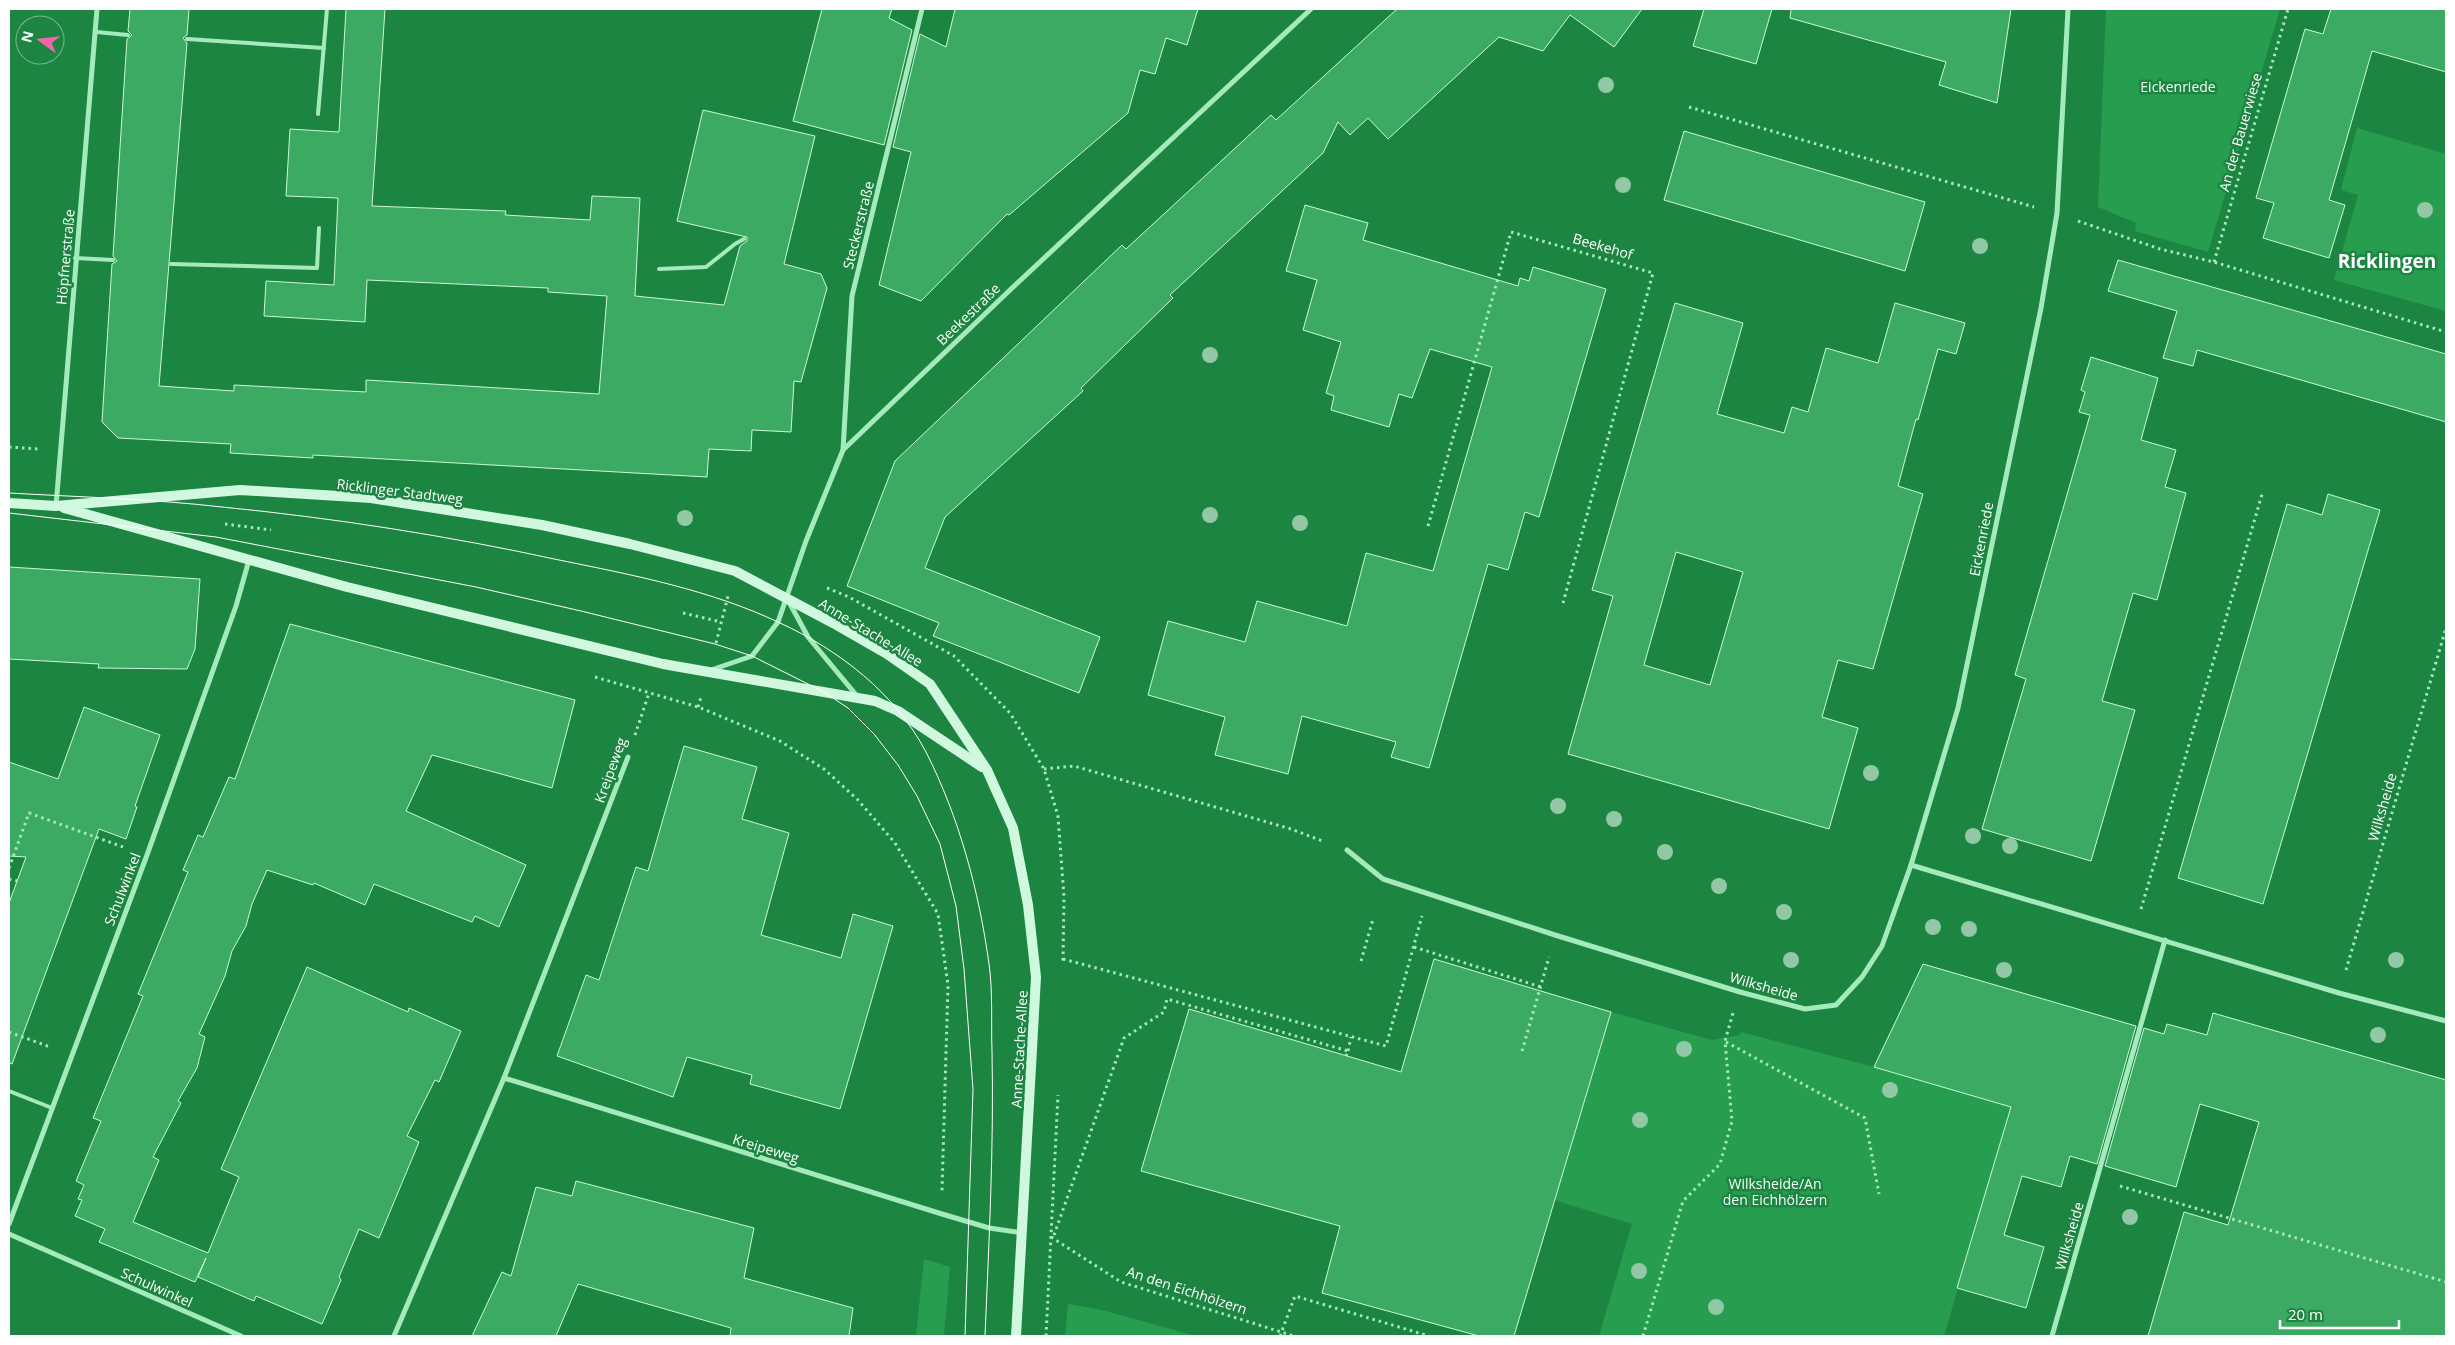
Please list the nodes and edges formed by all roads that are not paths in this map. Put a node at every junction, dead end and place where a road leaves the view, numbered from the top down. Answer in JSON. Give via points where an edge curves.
{"nodes":[{"id":1,"x":97,"y":9,"type":"edge"},
{"id":2,"x":327,"y":9,"type":"edge"},
{"id":3,"x":922,"y":9,"type":"edge"},
{"id":4,"x":1310,"y":9,"type":"edge"},
{"id":5,"x":2068,"y":9,"type":"edge"},
{"id":6,"x":96,"y":32,"type":"junction"},
{"id":7,"x":128,"y":35,"type":"dead end"},
{"id":8,"x":187,"y":39,"type":"dead end"},
{"id":9,"x":324,"y":48,"type":"junction"},
{"id":10,"x":318,"y":114,"type":"dead end"},
{"id":11,"x":319,"y":228,"type":"dead end"},
{"id":12,"x":744,"y":239,"type":"dead end"},
{"id":13,"x":75,"y":258,"type":"junction"},
{"id":14,"x":113,"y":260,"type":"dead end"},
{"id":15,"x":171,"y":264,"type":"dead end"},
{"id":16,"x":659,"y":269,"type":"dead end"},
{"id":17,"x":843,"y":450,"type":"junction"},
{"id":18,"x":9,"y":504,"type":"edge"},
{"id":19,"x":56,"y":506,"type":"junction"},
{"id":20,"x":249,"y":560,"type":"junction"},
{"id":21,"x":735,"y":571,"type":"joint"},
{"id":22,"x":786,"y":598,"type":"junction"},
{"id":23,"x":708,"y":671,"type":"junction"},
{"id":24,"x":859,"y":699,"type":"junction"},
{"id":25,"x":628,"y":757,"type":"road end"},
{"id":26,"x":987,"y":770,"type":"junction"},
{"id":27,"x":1346,"y":850,"type":"road end"},
{"id":28,"x":1911,"y":865,"type":"junction"},
{"id":29,"x":2165,"y":940,"type":"junction"},
{"id":30,"x":2446,"y":1021,"type":"edge"},
{"id":31,"x":504,"y":1078,"type":"junction"},
{"id":32,"x":9,"y":1091,"type":"edge"},
{"id":33,"x":52,"y":1108,"type":"junction"},
{"id":34,"x":9,"y":1224,"type":"edge"},
{"id":35,"x":9,"y":1234,"type":"edge"},
{"id":36,"x":1024,"y":1234,"type":"junction"},
{"id":37,"x":241,"y":1336,"type":"edge"},
{"id":38,"x":394,"y":1336,"type":"edge"},
{"id":39,"x":1016,"y":1336,"type":"edge"},
{"id":40,"x":2052,"y":1336,"type":"edge"}],
"edges":[{"from":1,"to":6,"type":"street","name":"Höpfnerstraße"},
{"from":2,"to":9,"type":"lane"},
{"from":3,"to":17,"type":"street","name":"Steckerstraße","via":[[852,296]]},
{"from":4,"to":17,"type":"street","name":"Beekestraße"},
{"from":5,"to":28,"type":"street","name":"Eickenriede","via":[[2057,214],[2041,308],[1958,708]]},
{"from":6,"to":7,"type":"lane"},
{"from":6,"to":13,"type":"street","name":"Höpfnerstraße"},
{"from":8,"to":9,"type":"lane"},
{"from":9,"to":10,"type":"lane"},
{"from":11,"to":15,"type":"lane","via":[[317,268]]},
{"from":12,"to":16,"type":"lane","via":[[706,267]]},
{"from":13,"to":14,"type":"lane"},
{"from":13,"to":19,"type":"street","name":"Höpfnerstraße"},
{"from":17,"to":22,"type":"street","name":"Beekestraße"},
{"from":18,"to":19,"type":"street","name":"Ricklinger Stadtweg"},
{"from":19,"to":20,"type":"street","name":"Ricklinger Stadtweg"},
{"from":19,"to":21,"type":"street","name":"Ricklinger Stadtweg","via":[[240,490],[371,498],[542,525]]},
{"from":20,"to":23,"type":"street","name":"Ricklinger Stadtweg","via":[[663,664]]},
{"from":20,"to":33,"type":"street","name":"Schulwinkel","via":[[236,606],[147,856]]},
{"from":21,"to":22,"type":"street","name":"Anne-Stache-Allee"},
{"from":22,"to":23,"type":"street","name":"Beekestraße","via":[[778,622],[752,656]]},
{"from":22,"to":24,"type":"street","via":[[808,637]]},
{"from":22,"to":26,"type":"street","name":"Anne-Stache-Allee","via":[[887,654],[930,684]]},
{"from":23,"to":24,"type":"street"},
{"from":24,"to":26,"type":"street","via":[[875,701],[898,711]]},
{"from":25,"to":31,"type":"street","name":"Kreipeweg"},
{"from":26,"to":36,"type":"street","name":"Anne-Stache-Allee","via":[[1014,828],[1028,905],[1036,976]]},
{"from":27,"to":28,"type":"street","name":"Wilksheide","via":[[1383,879],[1428,895],[1740,992],[1805,1009],[1836,1005],[1862,977],[1882,946]]},
{"from":28,"to":29,"type":"street"},
{"from":29,"to":30,"type":"street"},
{"from":29,"to":40,"type":"street","name":"Wilksheide"},
{"from":31,"to":36,"type":"street","name":"Kreipeweg","via":[[942,1214]]},
{"from":31,"to":38,"type":"street","name":"Kreipeweg"},
{"from":32,"to":33,"type":"lane"},
{"from":33,"to":34,"type":"street","name":"Schulwinkel"},
{"from":35,"to":37,"type":"street","name":"Schulwinkel"},
{"from":36,"to":39,"type":"street","name":"Anne-Stache-Allee"}]}
